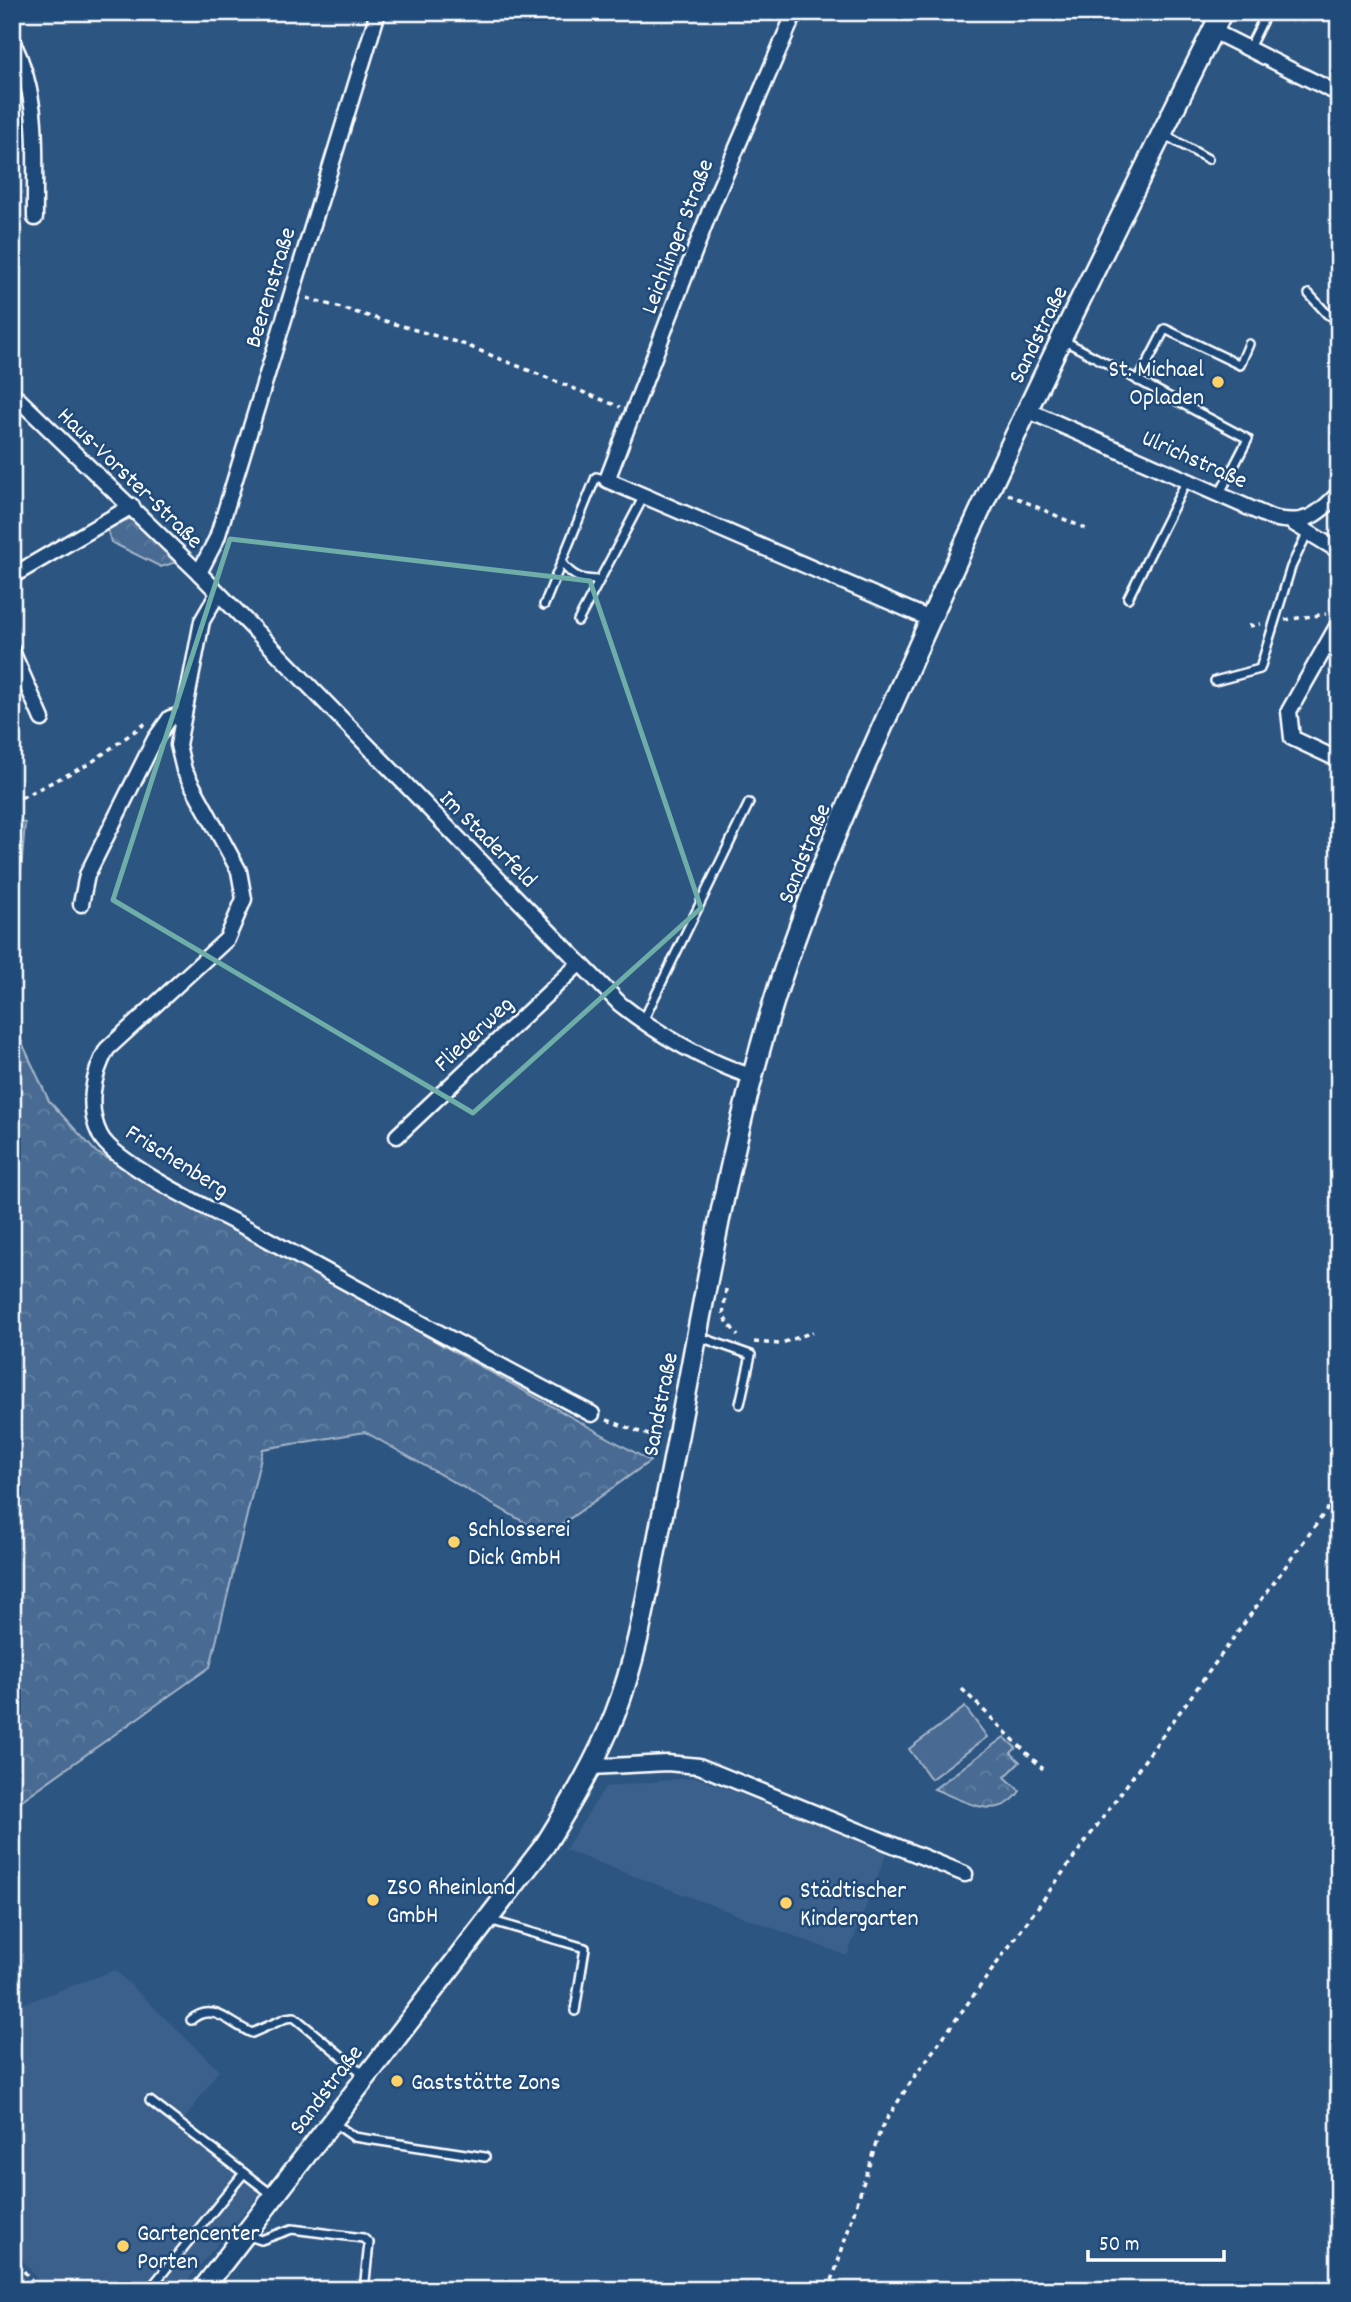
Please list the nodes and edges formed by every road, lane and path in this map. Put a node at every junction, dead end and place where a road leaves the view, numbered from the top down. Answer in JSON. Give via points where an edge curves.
{"nodes":[{"id":1,"x":378,"y":12,"type":"edge"},
{"id":2,"x":794,"y":12,"type":"edge"},
{"id":3,"x":1222,"y":12,"type":"edge"},
{"id":4,"x":1267,"y":12,"type":"edge"},
{"id":5,"x":1213,"y":31,"type":"junction"},
{"id":6,"x":12,"y":40,"type":"edge"},
{"id":7,"x":1249,"y":48,"type":"junction"},
{"id":8,"x":1339,"y":93,"type":"edge"},
{"id":9,"x":1163,"y":134,"type":"junction"},
{"id":10,"x":1208,"y":159,"type":"dead end"},
{"id":11,"x":36,"y":218,"type":"dead end"},
{"id":12,"x":290,"y":292,"type":"junction"},
{"id":13,"x":1309,"y":294,"type":"dead end"},
{"id":14,"x":1339,"y":320,"type":"edge"},
{"id":15,"x":1061,"y":340,"type":"junction"},
{"id":16,"x":1249,"y":344,"type":"dead end"},
{"id":17,"x":1138,"y":381,"type":"junction"},
{"id":18,"x":12,"y":393,"type":"edge"},
{"id":19,"x":1027,"y":410,"type":"junction"},
{"id":20,"x":18,"y":411,"type":"edge"},
{"id":21,"x":632,"y":412,"type":"junction"},
{"id":22,"x":607,"y":480,"type":"junction"},
{"id":23,"x":1187,"y":480,"type":"junction"},
{"id":24,"x":991,"y":486,"type":"junction"},
{"id":25,"x":1220,"y":493,"type":"junction"},
{"id":26,"x":1339,"y":493,"type":"edge"},
{"id":27,"x":644,"y":495,"type":"junction"},
{"id":28,"x":132,"y":506,"type":"junction"},
{"id":29,"x":1293,"y":523,"type":"junction"},
{"id":30,"x":1086,"y":529,"type":"dead end"},
{"id":31,"x":1307,"y":534,"type":"junction"},
{"id":32,"x":1339,"y":551,"type":"edge"},
{"id":33,"x":562,"y":563,"type":"junction"},
{"id":34,"x":199,"y":573,"type":"junction"},
{"id":35,"x":12,"y":576,"type":"edge"},
{"id":36,"x":599,"y":580,"type":"junction"},
{"id":37,"x":217,"y":595,"type":"junction"},
{"id":38,"x":1128,"y":598,"type":"dead end"},
{"id":39,"x":544,"y":605,"type":"dead end"},
{"id":40,"x":1339,"y":612,"type":"edge"},
{"id":41,"x":930,"y":619,"type":"junction"},
{"id":42,"x":578,"y":621,"type":"dead end"},
{"id":43,"x":1276,"y":622,"type":"junction"},
{"id":44,"x":1339,"y":623,"type":"edge"},
{"id":45,"x":1249,"y":626,"type":"dead end"},
{"id":46,"x":12,"y":651,"type":"edge"},
{"id":47,"x":1215,"y":681,"type":"dead end"},
{"id":48,"x":182,"y":715,"type":"junction"},
{"id":49,"x":153,"y":718,"type":"dead end"},
{"id":50,"x":42,"y":719,"type":"dead end"},
{"id":51,"x":1339,"y":760,"type":"edge"},
{"id":52,"x":12,"y":802,"type":"edge"},
{"id":53,"x":749,"y":803,"type":"dead end"},
{"id":54,"x":81,"y":904,"type":"dead end"},
{"id":55,"x":580,"y":963,"type":"junction"},
{"id":56,"x":643,"y":1022,"type":"junction"},
{"id":57,"x":753,"y":1077,"type":"junction"},
{"id":58,"x":397,"y":1136,"type":"dead end"},
{"id":59,"x":707,"y":1279,"type":"junction"},
{"id":60,"x":813,"y":1332,"type":"dead end"},
{"id":61,"x":697,"y":1335,"type":"junction"},
{"id":62,"x":740,"y":1404,"type":"dead end"},
{"id":63,"x":592,"y":1414,"type":"joint"},
{"id":64,"x":676,"y":1446,"type":"junction"},
{"id":65,"x":1339,"y":1493,"type":"edge"},
{"id":66,"x":962,"y":1689,"type":"dead end"},
{"id":67,"x":591,"y":1767,"type":"junction"},
{"id":68,"x":1043,"y":1769,"type":"dead end"},
{"id":69,"x":965,"y":1874,"type":"dead end"},
{"id":70,"x":489,"y":1920,"type":"junction"},
{"id":71,"x":575,"y":2011,"type":"dead end"},
{"id":72,"x":191,"y":2020,"type":"dead end"},
{"id":73,"x":367,"y":2076,"type":"junction"},
{"id":74,"x":150,"y":2101,"type":"dead end"},
{"id":75,"x":332,"y":2122,"type":"junction"},
{"id":76,"x":485,"y":2157,"type":"dead end"},
{"id":77,"x":244,"y":2173,"type":"junction"},
{"id":78,"x":275,"y":2196,"type":"junction"},
{"id":79,"x":245,"y":2234,"type":"junction"},
{"id":80,"x":12,"y":2255,"type":"edge"},
{"id":81,"x":38,"y":2290,"type":"edge"},
{"id":82,"x":149,"y":2290,"type":"edge"},
{"id":83,"x":202,"y":2290,"type":"edge"},
{"id":84,"x":364,"y":2290,"type":"edge"},
{"id":85,"x":828,"y":2290,"type":"edge"}],
"edges":[{"from":1,"to":12,"type":"street","name":"Beerenstraße"},
{"from":2,"to":21,"type":"street","name":"Leichlinger Straße","via":[[710,208]]},
{"from":3,"to":5,"type":"street","name":"Sandstraße"},
{"from":4,"to":7,"type":"lane"},
{"from":5,"to":7,"type":"street"},
{"from":5,"to":9,"type":"street","name":"Sandstraße"},
{"from":6,"to":11,"type":"street","via":[[36,113]]},
{"from":7,"to":8,"type":"street"},
{"from":9,"to":10,"type":"lane"},
{"from":9,"to":15,"type":"street","name":"Sandstraße"},
{"from":12,"to":21,"type":"path","via":[[463,344]]},
{"from":12,"to":34,"type":"street","name":"Beerenstraße","via":[[217,538]]},
{"from":13,"to":14,"type":"lane"},
{"from":15,"to":17,"type":"lane"},
{"from":15,"to":19,"type":"street","name":"Sandstraße"},
{"from":16,"to":17,"type":"lane","via":[[1240,365],[1165,329]]},
{"from":17,"to":25,"type":"lane","via":[[1248,439]]},
{"from":18,"to":20,"type":"street","name":"Haus-Vorster-Straße"},
{"from":19,"to":23,"type":"street","name":"Ulrichstraße"},
{"from":19,"to":24,"type":"street","name":"Sandstraße"},
{"from":20,"to":28,"type":"street","name":"Haus-Vorster-Straße"},
{"from":21,"to":22,"type":"street","name":"Leichlinger Straße"},
{"from":22,"to":27,"type":"street"},
{"from":22,"to":33,"type":"lane","name":"Leichlinger Straße","via":[[596,477]]},
{"from":23,"to":25,"type":"street","name":"Ulrichstraße"},
{"from":23,"to":38,"type":"lane"},
{"from":24,"to":30,"type":"path"},
{"from":24,"to":41,"type":"street","name":"Sandstraße"},
{"from":25,"to":29,"type":"street","name":"Ulrichstraße"},
{"from":26,"to":29,"type":"street","via":[[1323,509]]},
{"from":27,"to":36,"type":"lane"},
{"from":27,"to":41,"type":"street"},
{"from":28,"to":34,"type":"street","name":"Haus-Vorster-Straße"},
{"from":28,"to":35,"type":"street"},
{"from":29,"to":31,"type":"street"},
{"from":31,"to":32,"type":"street"},
{"from":31,"to":43,"type":"lane","via":[[1291,567]]},
{"from":33,"to":36,"type":"lane","via":[[582,580]]},
{"from":33,"to":39,"type":"lane","name":"Leichlinger Straße"},
{"from":34,"to":37,"type":"street","name":"Haus-Vorster-Straße"},
{"from":36,"to":42,"type":"lane"},
{"from":37,"to":48,"type":"street","name":"Frischenberg","via":[[202,621]]},
{"from":37,"to":55,"type":"street","name":"Im Staderfeld"},
{"from":40,"to":43,"type":"path"},
{"from":41,"to":57,"type":"street","name":"Sandstraße","via":[[827,852],[779,984]]},
{"from":43,"to":45,"type":"path"},
{"from":43,"to":47,"type":"lane","via":[[1260,668]]},
{"from":44,"to":51,"type":"street","via":[[1289,711],[1292,738]]},
{"from":46,"to":50,"type":"street"},
{"from":48,"to":54,"type":"street","via":[[170,718],[155,739],[87,875]]},
{"from":48,"to":63,"type":"street","name":"Frischenberg","via":[[178,746],[184,769],[239,871],[244,899],[226,939],[107,1049],[92,1094],[101,1136],[122,1158],[183,1193]]},
{"from":49,"to":52,"type":"path","via":[[89,764]]},
{"from":53,"to":56,"type":"lane"},
{"from":55,"to":56,"type":"street","name":"Im Staderfeld"},
{"from":55,"to":58,"type":"street","name":"Fliederweg"},
{"from":56,"to":57,"type":"street","name":"Im Staderfeld","via":[[726,1068]]},
{"from":57,"to":59,"type":"street","name":"Sandstraße"},
{"from":59,"to":60,"type":"path","via":[[727,1283],[723,1316],[744,1341],[779,1344]]},
{"from":59,"to":61,"type":"street","name":"Sandstraße"},
{"from":61,"to":62,"type":"lane","via":[[751,1355]]},
{"from":61,"to":64,"type":"street","name":"Sandstraße"},
{"from":63,"to":64,"type":"path"},
{"from":64,"to":67,"type":"street","name":"Sandstraße","via":[[633,1653],[616,1711]]},
{"from":65,"to":85,"type":"path","via":[[881,2128]]},
{"from":66,"to":68,"type":"path"},
{"from":67,"to":69,"type":"street","via":[[699,1766]]},
{"from":67,"to":70,"type":"street","name":"Sandstraße","via":[[545,1845]]},
{"from":70,"to":71,"type":"lane","via":[[584,1948]]},
{"from":70,"to":73,"type":"street","name":"Sandstraße"},
{"from":72,"to":73,"type":"lane","via":[[210,2011],[252,2033],[294,2017]]},
{"from":73,"to":75,"type":"street","name":"Sandstraße"},
{"from":74,"to":77,"type":"lane"},
{"from":75,"to":76,"type":"lane","via":[[354,2137]]},
{"from":75,"to":78,"type":"street","name":"Sandstraße"},
{"from":77,"to":78,"type":"lane"},
{"from":77,"to":82,"type":"lane"},
{"from":78,"to":79,"type":"street","name":"Sandstraße"},
{"from":79,"to":83,"type":"street","name":"Sandstraße"},
{"from":79,"to":84,"type":"lane","via":[[261,2240],[292,2228],[363,2238],[369,2243]]},
{"from":80,"to":81,"type":"path"}]}
